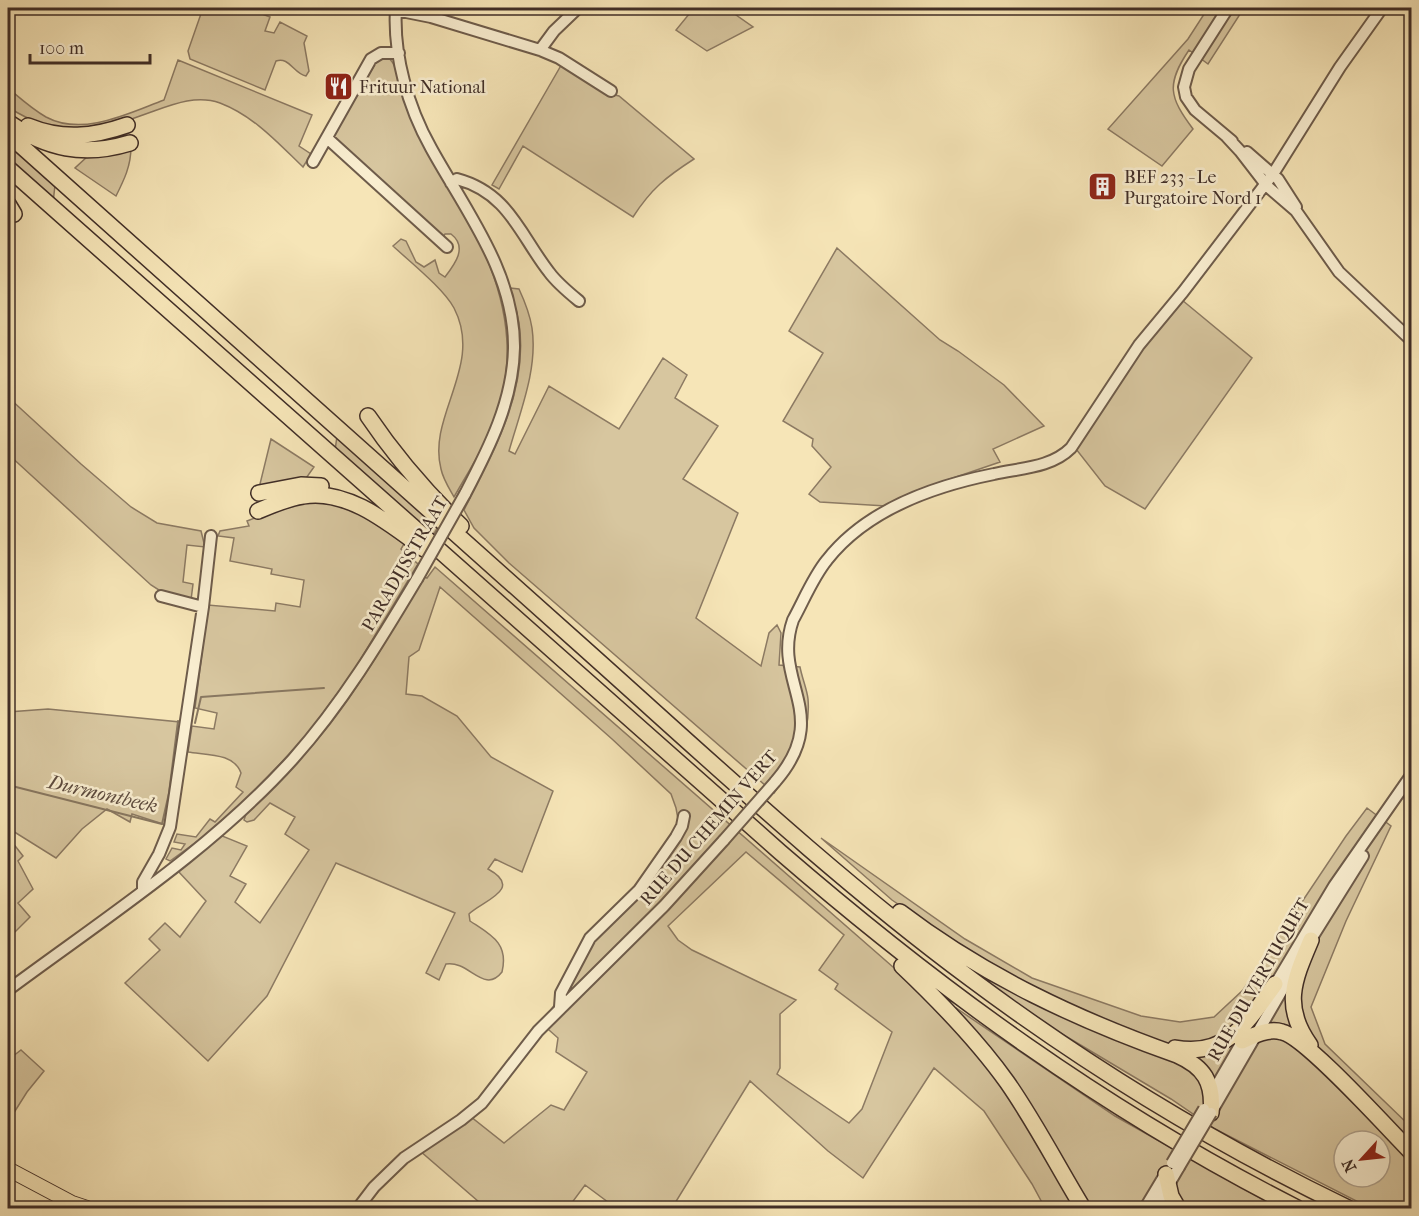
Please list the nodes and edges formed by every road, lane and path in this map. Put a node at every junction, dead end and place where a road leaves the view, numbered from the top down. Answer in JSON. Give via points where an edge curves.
{"nodes":[{"id":1,"x":578,"y":8,"type":"edge"},
{"id":2,"x":1228,"y":8,"type":"edge"},
{"id":3,"x":1382,"y":8,"type":"edge"},
{"id":4,"x":396,"y":9,"type":"edge"},
{"id":5,"x":540,"y":50,"type":"junction"},
{"id":6,"x":399,"y":53,"type":"junction"},
{"id":7,"x":611,"y":91,"type":"dead end"},
{"id":8,"x":8,"y":114,"type":"edge"},
{"id":9,"x":8,"y":122,"type":"edge"},
{"id":10,"x":127,"y":125,"type":"dead end"},
{"id":11,"x":8,"y":134,"type":"edge"},
{"id":12,"x":1227,"y":137,"type":"junction"},
{"id":13,"x":327,"y":138,"type":"junction"},
{"id":14,"x":130,"y":143,"type":"dead end"},
{"id":15,"x":313,"y":162,"type":"dead end"},
{"id":16,"x":8,"y":168,"type":"edge"},
{"id":17,"x":1273,"y":174,"type":"junction"},
{"id":18,"x":451,"y":183,"type":"junction"},
{"id":19,"x":1266,"y":184,"type":"junction"},
{"id":20,"x":1303,"y":220,"type":"junction"},
{"id":21,"x":447,"y":247,"type":"dead end"},
{"id":22,"x":1358,"y":290,"type":"junction"},
{"id":23,"x":579,"y":301,"type":"dead end"},
{"id":24,"x":1412,"y":333,"type":"edge"},
{"id":25,"x":1412,"y":341,"type":"edge"},
{"id":26,"x":368,"y":416,"type":"dead end"},
{"id":27,"x":259,"y":493,"type":"dead end"},
{"id":28,"x":258,"y":511,"type":"dead end"},
{"id":29,"x":210,"y":537,"type":"dead end"},
{"id":30,"x":435,"y":557,"type":"junction"},
{"id":31,"x":161,"y":596,"type":"dead end"},
{"id":32,"x":496,"y":600,"type":"junction"},
{"id":33,"x":530,"y":600,"type":"junction"},
{"id":34,"x":203,"y":607,"type":"junction"},
{"id":35,"x":1412,"y":774,"type":"edge"},
{"id":36,"x":1412,"y":787,"type":"edge"},
{"id":37,"x":684,"y":816,"type":"dead end"},
{"id":38,"x":789,"y":830,"type":"junction"},
{"id":39,"x":143,"y":890,"type":"junction"},
{"id":40,"x":830,"y":895,"type":"junction"},
{"id":41,"x":1311,"y":940,"type":"junction"},
{"id":42,"x":1275,"y":984,"type":"junction"},
{"id":43,"x":8,"y":990,"type":"edge"},
{"id":44,"x":560,"y":1007,"type":"junction"},
{"id":45,"x":1121,"y":1034,"type":"junction"},
{"id":46,"x":1249,"y":1038,"type":"junction"},
{"id":47,"x":1324,"y":1064,"type":"junction"},
{"id":48,"x":1209,"y":1106,"type":"junction"},
{"id":49,"x":1412,"y":1153,"type":"edge"},
{"id":50,"x":1051,"y":1157,"type":"junction"},
{"id":51,"x":8,"y":1169,"type":"edge"},
{"id":52,"x":1171,"y":1172,"type":"junction"},
{"id":53,"x":86,"y":1208,"type":"edge"},
{"id":54,"x":358,"y":1209,"type":"edge"},
{"id":55,"x":1078,"y":1209,"type":"edge"},
{"id":56,"x":1083,"y":1209,"type":"edge"},
{"id":57,"x":1145,"y":1209,"type":"edge"},
{"id":58,"x":1155,"y":1209,"type":"edge"},
{"id":59,"x":1178,"y":1209,"type":"edge"},
{"id":60,"x":1297,"y":1209,"type":"edge"},
{"id":61,"x":1348,"y":1209,"type":"edge"}],
"edges":[{"from":1,"to":5,"type":"street"},
{"from":2,"to":12,"type":"street","via":[[1189,69],[1184,87],[1191,106]]},
{"from":3,"to":17,"type":"street","name":"RUE DU CHEMIN VERT"},
{"from":4,"to":5,"type":"street"},
{"from":4,"to":6,"type":"street","name":"PARADIJSSTRAAT"},
{"from":5,"to":7,"type":"street"},
{"from":6,"to":13,"type":"street","via":[[381,52],[370,59]]},
{"from":6,"to":18,"type":"street","name":"PARADIJSSTRAAT","via":[[416,116]]},
{"from":8,"to":10,"type":"highway","via":[[36,129],[69,136],[105,133]]},
{"from":9,"to":14,"type":"highway","via":[[46,143],[66,148],[90,151]]},
{"from":11,"to":33,"type":"highway"},
{"from":12,"to":17,"type":"street"},
{"from":12,"to":19,"type":"street"},
{"from":13,"to":15,"type":"street"},
{"from":13,"to":21,"type":"street"},
{"from":16,"to":32,"type":"highway"},
{"from":17,"to":19,"type":"street","name":"RUE DU CHEMIN VERT"},
{"from":17,"to":20,"type":"street"},
{"from":18,"to":23,"type":"street","via":[[458,179],[470,183],[501,205],[548,272]]},
{"from":18,"to":39,"type":"street","name":"PARADIJSSTRAAT","bridge":true,"via":[[489,250],[513,327],[513,364],[496,432],[417,579],[325,721],[256,797]]},
{"from":19,"to":20,"type":"street"},
{"from":19,"to":44,"type":"street","name":"RUE DU CHEMIN VERT","bridge":true,"via":[[1144,337],[1067,452],[1046,463],[960,482],[891,508],[827,559],[790,630],[789,659],[800,701],[801,727],[795,754],[775,782],[664,906]]},
{"from":20,"to":22,"type":"street","via":[[1328,260]]},
{"from":22,"to":24,"type":"street"},
{"from":22,"to":25,"type":"street"},
{"from":26,"to":33,"type":"highway","via":[[416,480],[513,576]]},
{"from":27,"to":30,"type":"highway","via":[[301,485],[336,490],[405,529]]},
{"from":28,"to":30,"type":"highway","via":[[301,496],[334,497],[359,506]]},
{"from":29,"to":34,"type":"street"},
{"from":30,"to":32,"type":"highway"},
{"from":31,"to":34,"type":"street"},
{"from":32,"to":40,"type":"highway"},
{"from":33,"to":38,"type":"highway"},
{"from":34,"to":39,"type":"street","via":[[170,827],[143,882]]},
{"from":35,"to":42,"type":"street","name":"RUE DU VERTUQUET","via":[[1334,886]]},
{"from":36,"to":41,"type":"street","name":"RUE DU VERTUQUET","via":[[1360,860]]},
{"from":37,"to":44,"type":"street","name":"RUE DU CHEMIN VERT","via":[[676,837],[639,890],[590,938],[561,993]]},
{"from":38,"to":45,"type":"highway","via":[[976,963],[1054,1006]]},
{"from":38,"to":61,"type":"highway","via":[[922,941],[1066,1047],[1209,1135]]},
{"from":39,"to":43,"type":"street","name":"PARADIJSSTRAAT"},
{"from":40,"to":50,"type":"highway","via":[[971,1037],[1013,1092]]},
{"from":40,"to":60,"type":"highway","via":[[948,990],[1048,1061],[1174,1141]]},
{"from":41,"to":46,"type":"street","name":"RUE DU VERTUQUET"},
{"from":41,"to":47,"type":"highway","via":[[1296,978],[1292,1006],[1300,1031]]},
{"from":42,"to":45,"type":"highway","via":[[1243,1026],[1212,1047],[1190,1050]]},
{"from":42,"to":46,"type":"street","name":"RUE DU VERTUQUET"},
{"from":44,"to":54,"type":"street","name":"RUE DU CHEMIN VERT","via":[[482,1103],[404,1158],[379,1181]]},
{"from":45,"to":48,"type":"highway","via":[[1195,1064],[1206,1076]]},
{"from":46,"to":47,"type":"highway","via":[[1271,1031],[1287,1033]]},
{"from":46,"to":48,"type":"street","name":"RUE DU VERTUQUET"},
{"from":46,"to":48,"type":"street","name":"RUE DU VERTUQUET"},
{"from":47,"to":49,"type":"highway"},
{"from":48,"to":52,"type":"street","name":"RUE DU VERTUQUET","bridge":true},
{"from":50,"to":55,"type":"highway"},
{"from":50,"to":56,"type":"highway"},
{"from":51,"to":53,"type":"main road"},
{"from":52,"to":57,"type":"street","name":"RUE DU VERTUQUET"},
{"from":52,"to":58,"type":"street","name":"RUE DU VERTUQUET"},
{"from":52,"to":59,"type":"highway","via":[[1171,1196]]}]}
